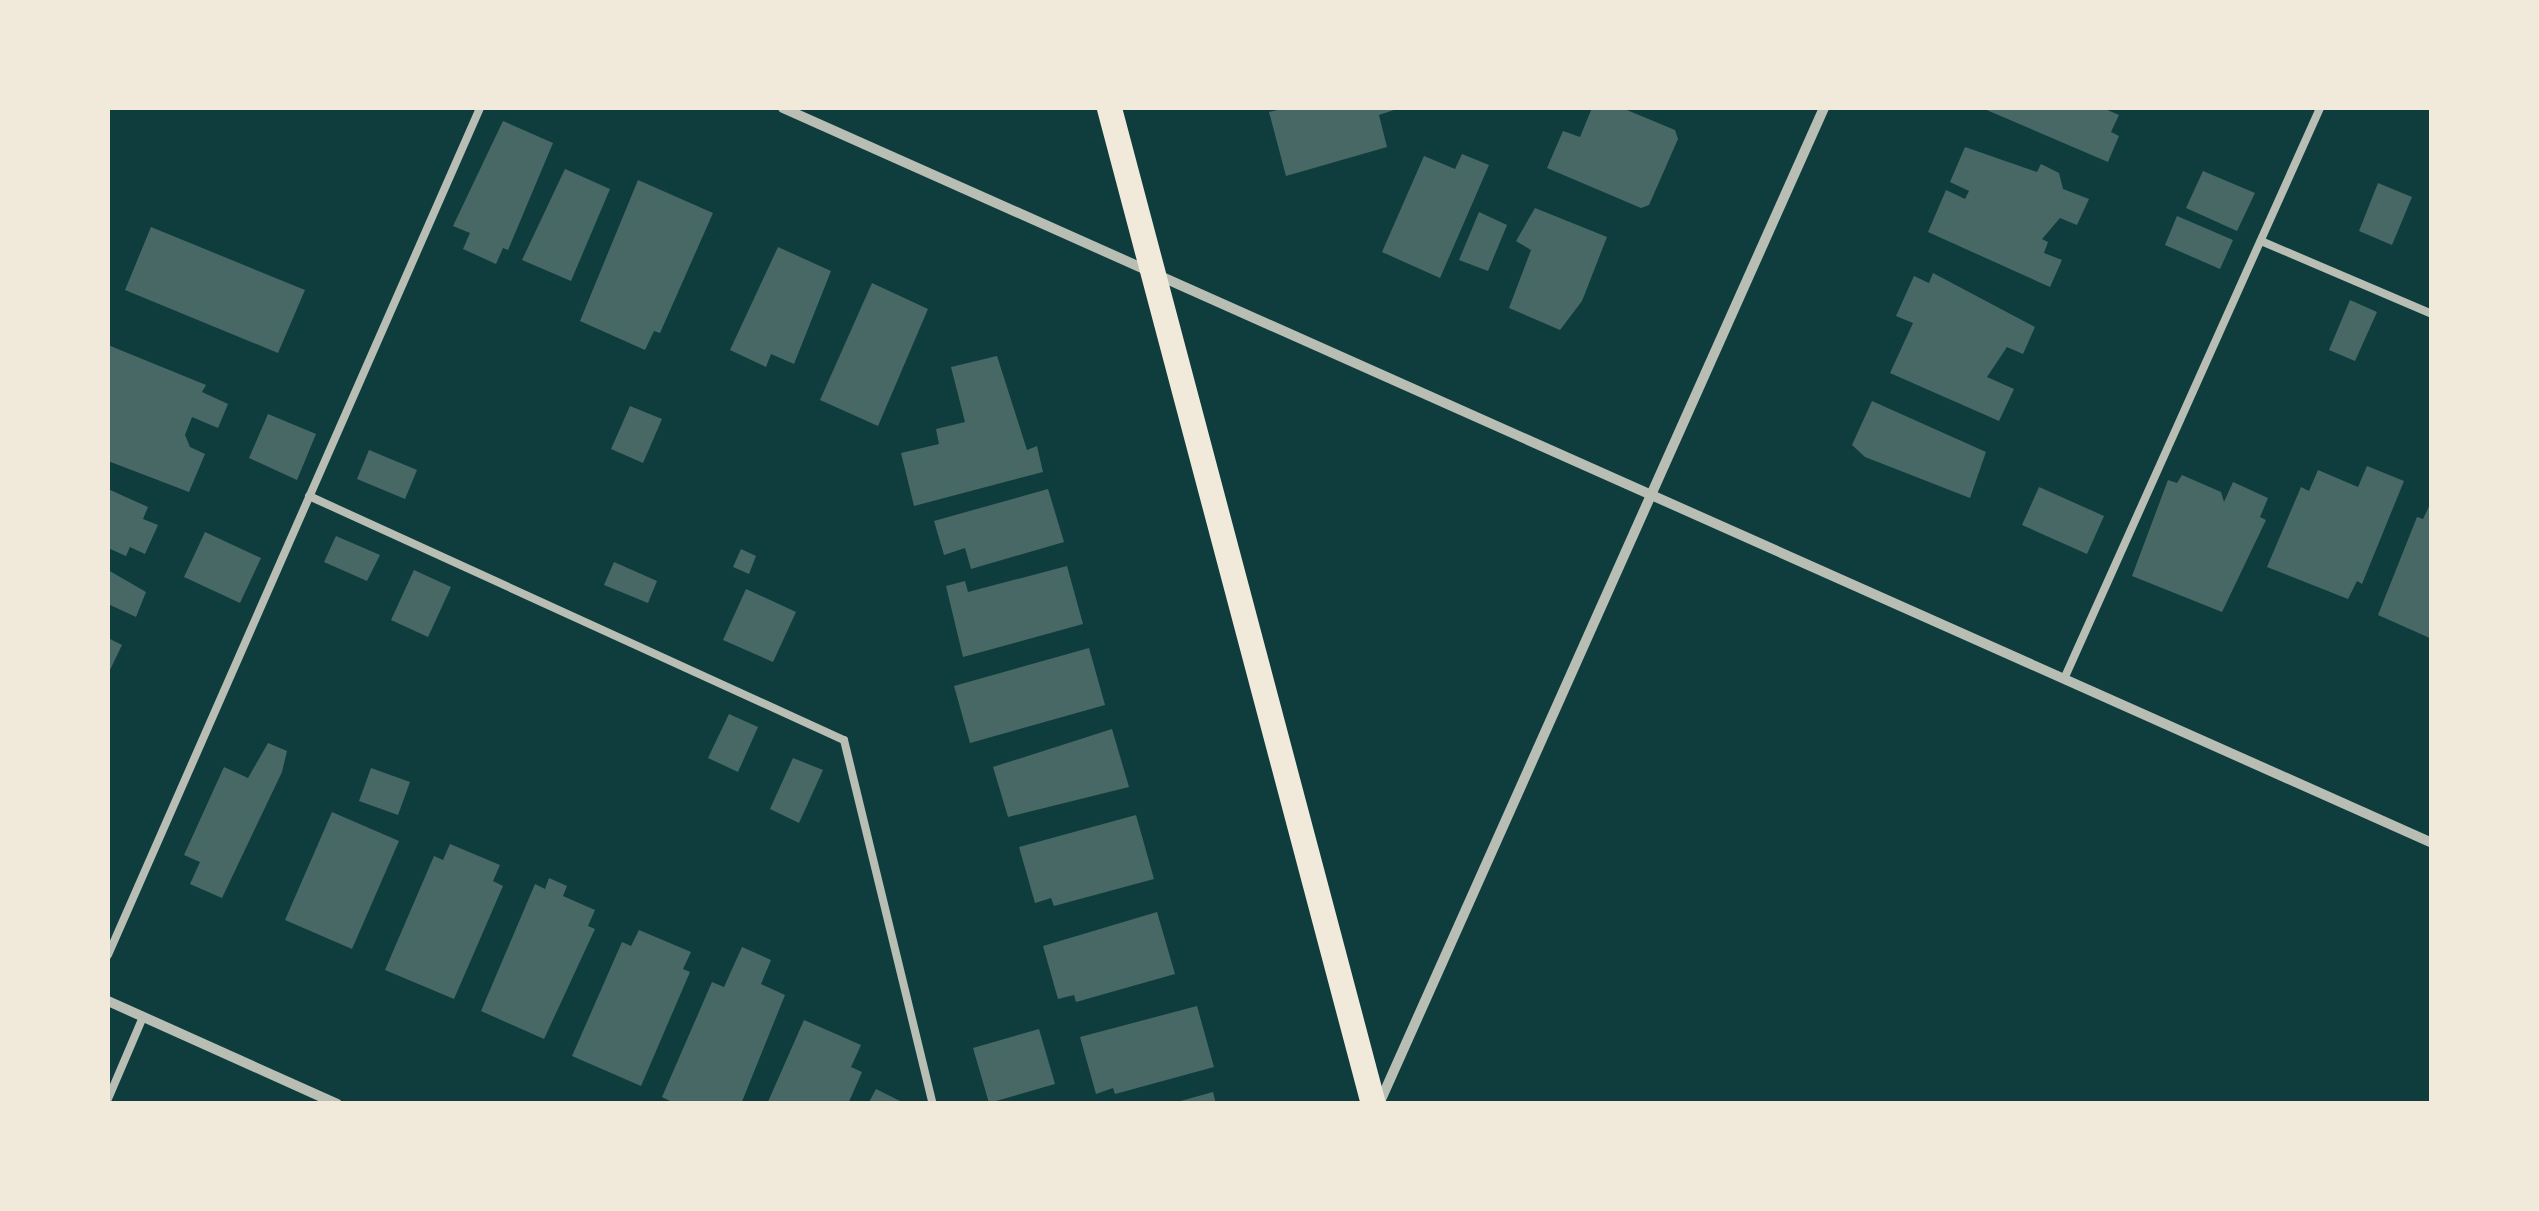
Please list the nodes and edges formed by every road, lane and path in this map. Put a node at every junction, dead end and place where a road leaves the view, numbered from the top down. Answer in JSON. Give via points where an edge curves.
{"nodes":[{"id":1,"x":480,"y":108,"type":"edge"},
{"id":2,"x":784,"y":108,"type":"edge"},
{"id":3,"x":1109,"y":108,"type":"edge"},
{"id":4,"x":1824,"y":108,"type":"edge"},
{"id":5,"x":2320,"y":108,"type":"edge"},
{"id":6,"x":2261,"y":240,"type":"junction"},
{"id":7,"x":1154,"y":273,"type":"junction"},
{"id":8,"x":2432,"y":314,"type":"edge"},
{"id":9,"x":1649,"y":494,"type":"junction"},
{"id":10,"x":309,"y":496,"type":"junction"},
{"id":11,"x":2064,"y":679,"type":"junction"},
{"id":12,"x":2432,"y":843,"type":"edge"},
{"id":13,"x":108,"y":954,"type":"edge"},
{"id":14,"x":108,"y":1001,"type":"edge"},
{"id":15,"x":143,"y":1017,"type":"junction"},
{"id":16,"x":108,"y":1100,"type":"edge"},
{"id":17,"x":337,"y":1104,"type":"edge"},
{"id":18,"x":934,"y":1104,"type":"edge"},
{"id":19,"x":1376,"y":1104,"type":"edge"}],
"edges":[{"from":1,"to":10,"type":"lane"},
{"from":2,"to":7,"type":"street"},
{"from":3,"to":7,"type":"main road"},
{"from":4,"to":9,"type":"street"},
{"from":5,"to":6,"type":"lane"},
{"from":6,"to":8,"type":"lane"},
{"from":6,"to":11,"type":"lane"},
{"from":7,"to":9,"type":"street"},
{"from":7,"to":19,"type":"main road"},
{"from":9,"to":11,"type":"street"},
{"from":9,"to":19,"type":"street"},
{"from":10,"to":13,"type":"lane"},
{"from":10,"to":18,"type":"lane","via":[[844,740]]},
{"from":11,"to":12,"type":"street"},
{"from":14,"to":15,"type":"street"},
{"from":15,"to":16,"type":"lane"},
{"from":15,"to":17,"type":"street"}]}
